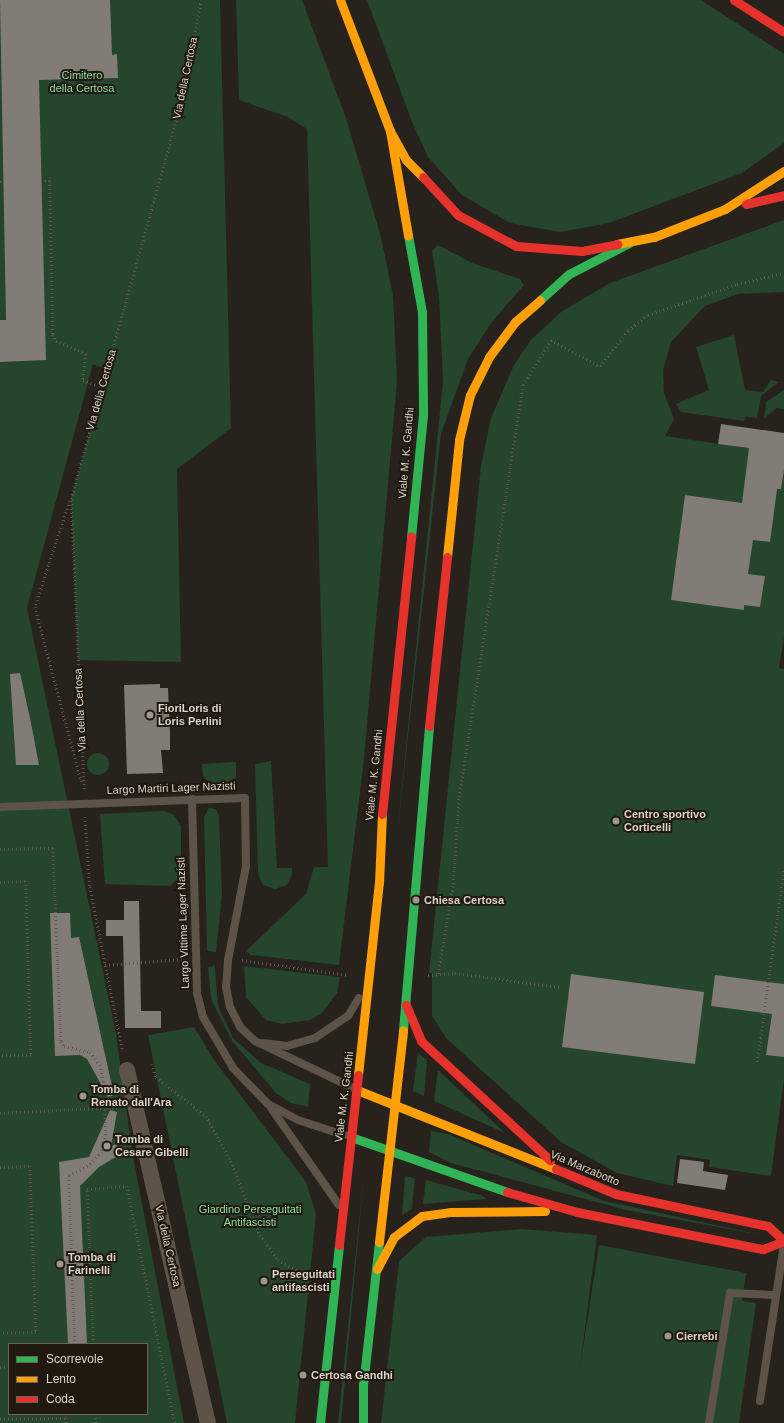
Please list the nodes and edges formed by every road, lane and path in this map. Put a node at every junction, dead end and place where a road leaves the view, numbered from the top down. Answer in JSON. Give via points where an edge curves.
{"nodes":[{"id":1,"x":201,"y":0,"type":"edge"},
{"id":2,"x":340,"y":0,"type":"edge"},
{"id":3,"x":734,"y":0,"type":"edge"},
{"id":4,"x":784,"y":32,"type":"edge"},
{"id":5,"x":390,"y":131,"type":"junction"},
{"id":6,"x":784,"y":171,"type":"edge"},
{"id":7,"x":41,"y":181,"type":"dead end"},
{"id":8,"x":784,"y":195,"type":"edge"},
{"id":9,"x":725,"y":209,"type":"junction"},
{"id":10,"x":629,"y":243,"type":"junction"},
{"id":11,"x":784,"y":273,"type":"edge"},
{"id":12,"x":102,"y":387,"type":"junction"},
{"id":13,"x":71,"y":499,"type":"junction"},
{"id":14,"x":192,"y":799,"type":"junction"},
{"id":15,"x":85,"y":806,"type":"junction"},
{"id":16,"x":0,"y":807,"type":"edge"},
{"id":17,"x":0,"y":849,"type":"edge"},
{"id":18,"x":784,"y":868,"type":"edge"},
{"id":19,"x":0,"y":882,"type":"edge"},
{"id":20,"x":188,"y":958,"type":"dead end"},
{"id":21,"x":242,"y":960,"type":"dead end"},
{"id":22,"x":105,"y":965,"type":"junction"},
{"id":23,"x":438,"y":974,"type":"junction"},
{"id":24,"x":345,"y":975,"type":"dead end"},
{"id":25,"x":423,"y":976,"type":"dead end"},
{"id":26,"x":369,"y":977,"type":"junction"},
{"id":27,"x":559,"y":987,"type":"dead end"},
{"id":28,"x":406,"y":1005,"type":"junction"},
{"id":29,"x":254,"y":1041,"type":"junction"},
{"id":30,"x":0,"y":1056,"type":"edge"},
{"id":31,"x":757,"y":1062,"type":"dead end"},
{"id":32,"x":152,"y":1064,"type":"dead end"},
{"id":33,"x":127,"y":1070,"type":"joint"},
{"id":34,"x":357,"y":1090,"type":"junction"},
{"id":35,"x":380,"y":1098,"type":"joint"},
{"id":36,"x":268,"y":1104,"type":"junction"},
{"id":37,"x":394,"y":1104,"type":"junction"},
{"id":38,"x":123,"y":1107,"type":"dead end"},
{"id":39,"x":105,"y":1109,"type":"junction"},
{"id":40,"x":0,"y":1113,"type":"edge"},
{"id":41,"x":351,"y":1137,"type":"junction"},
{"id":42,"x":388,"y":1151,"type":"junction"},
{"id":43,"x":0,"y":1167,"type":"edge"},
{"id":44,"x":566,"y":1174,"type":"junction"},
{"id":45,"x":342,"y":1208,"type":"junction"},
{"id":46,"x":576,"y":1212,"type":"junction"},
{"id":47,"x":784,"y":1242,"type":"edge"},
{"id":48,"x":375,"y":1273,"type":"junction"},
{"id":49,"x":315,"y":1276,"type":"dead end"},
{"id":50,"x":773,"y":1295,"type":"junction"},
{"id":51,"x":0,"y":1333,"type":"edge"},
{"id":52,"x":75,"y":1343,"type":"edge"},
{"id":53,"x":93,"y":1343,"type":"edge"},
{"id":54,"x":760,"y":1401,"type":"dead end"},
{"id":55,"x":0,"y":1419,"type":"edge"},
{"id":56,"x":66,"y":1423,"type":"edge"},
{"id":57,"x":175,"y":1423,"type":"edge"},
{"id":58,"x":208,"y":1423,"type":"edge"},
{"id":59,"x":320,"y":1423,"type":"edge"},
{"id":60,"x":363,"y":1423,"type":"edge"},
{"id":61,"x":709,"y":1423,"type":"edge"}],
"edges":[{"from":1,"to":12,"type":"path","name":"Via della Certosa","via":[[185,87]]},
{"from":2,"to":5,"type":"main road"},
{"from":3,"to":4,"type":"main road"},
{"from":5,"to":10,"type":"main road","via":[[406,160],[430,189],[458,215],[499,239],[530,249],[561,252]]},
{"from":5,"to":26,"type":"main road","name":"Viale M. K. Gandhi","via":[[418,277],[424,380]]},
{"from":6,"to":9,"type":"main road"},
{"from":7,"to":12,"type":"path","via":[[50,181],[53,334],[56,341],[86,354],[83,380]]},
{"from":8,"to":9,"type":"main road"},
{"from":9,"to":10,"type":"main road","via":[[685,226]]},
{"from":10,"to":28,"type":"main road","via":[[569,274],[527,308],[489,357],[470,395],[456,465]]},
{"from":11,"to":23,"type":"path","via":[[737,284],[648,315],[628,330],[600,366],[551,340],[523,385],[459,797],[453,884]]},
{"from":12,"to":13,"type":"path","name":"Via della Certosa"},
{"from":13,"to":13,"type":"path","name":"Via della Certosa","via":[[84,789],[35,606]]},
{"from":14,"to":15,"type":"lane","name":"Largo Martiri Lager Nazisti"},
{"from":14,"to":29,"type":"lane","name":"Largo Martiri Lager Nazisti","via":[[245,798],[245,879],[226,987],[235,1018]]},
{"from":14,"to":36,"type":"lane","name":"Largo Vittime Lager Nazisti","via":[[197,993],[203,1017],[217,1044],[233,1068]]},
{"from":15,"to":16,"type":"lane","name":"Largo Martiri Lager Nazisti"},
{"from":15,"to":22,"type":"path","via":[[90,887]]},
{"from":17,"to":39,"type":"path","via":[[53,848],[62,1042],[64,1046],[90,1052],[96,1059],[103,1073]]},
{"from":18,"to":31,"type":"path"},
{"from":19,"to":30,"type":"path","via":[[26,881],[31,1055]]},
{"from":20,"to":22,"type":"path"},
{"from":21,"to":24,"type":"path"},
{"from":22,"to":33,"type":"path"},
{"from":23,"to":25,"type":"path"},
{"from":23,"to":27,"type":"path","via":[[455,973]]},
{"from":26,"to":29,"type":"lane","via":[[348,1016],[319,1036],[287,1046]]},
{"from":26,"to":34,"type":"main road","name":"Viale M. K. Gandhi"},
{"from":28,"to":37,"type":"main road"},
{"from":28,"to":44,"type":"main road","via":[[414,1029],[433,1053]]},
{"from":29,"to":34,"type":"lane","name":"Largo Martiri Lager Nazisti"},
{"from":32,"to":49,"type":"path","via":[[156,1077],[206,1116],[231,1161],[260,1234],[278,1260],[305,1275]]},
{"from":33,"to":58,"type":"street","name":"Via della Certosa"},
{"from":34,"to":35,"type":"main road","name":"Largo Martiri Lager Nazisti"},
{"from":34,"to":41,"type":"main road","name":"Viale M. K. Gandhi"},
{"from":35,"to":37,"type":"main road","name":"Via Marzabotto"},
{"from":36,"to":41,"type":"lane","name":"Largo Vittime Lager Nazisti","via":[[298,1120]]},
{"from":36,"to":45,"type":"lane"},
{"from":37,"to":42,"type":"main road"},
{"from":37,"to":44,"type":"main road","name":"Via Marzabotto"},
{"from":38,"to":39,"type":"path"},
{"from":39,"to":40,"type":"path"},
{"from":39,"to":52,"type":"path","via":[[102,1152],[86,1168],[69,1176]]},
{"from":41,"to":42,"type":"main road","name":"Largo Vittime Lager Nazisti"},
{"from":41,"to":45,"type":"main road","name":"Viale M. K. Gandhi"},
{"from":42,"to":46,"type":"main road","via":[[483,1185]]},
{"from":42,"to":48,"type":"main road"},
{"from":43,"to":51,"type":"path","via":[[30,1166],[36,1332]]},
{"from":44,"to":47,"type":"main road","name":"Via Marzabotto","via":[[631,1198],[768,1226]]},
{"from":45,"to":59,"type":"main road","name":"Viale M. K. Gandhi"},
{"from":46,"to":47,"type":"main road","via":[[763,1249]]},
{"from":46,"to":48,"type":"main road","via":[[450,1212],[422,1216],[394,1237]]},
{"from":47,"to":50,"type":"lane"},
{"from":48,"to":60,"type":"main road","via":[[363,1385]]},
{"from":50,"to":54,"type":"lane"},
{"from":50,"to":61,"type":"lane","via":[[730,1293]]},
{"from":53,"to":57,"type":"path","via":[[87,1189],[127,1186]]},
{"from":55,"to":56,"type":"path","via":[[66,1418]]}]}
